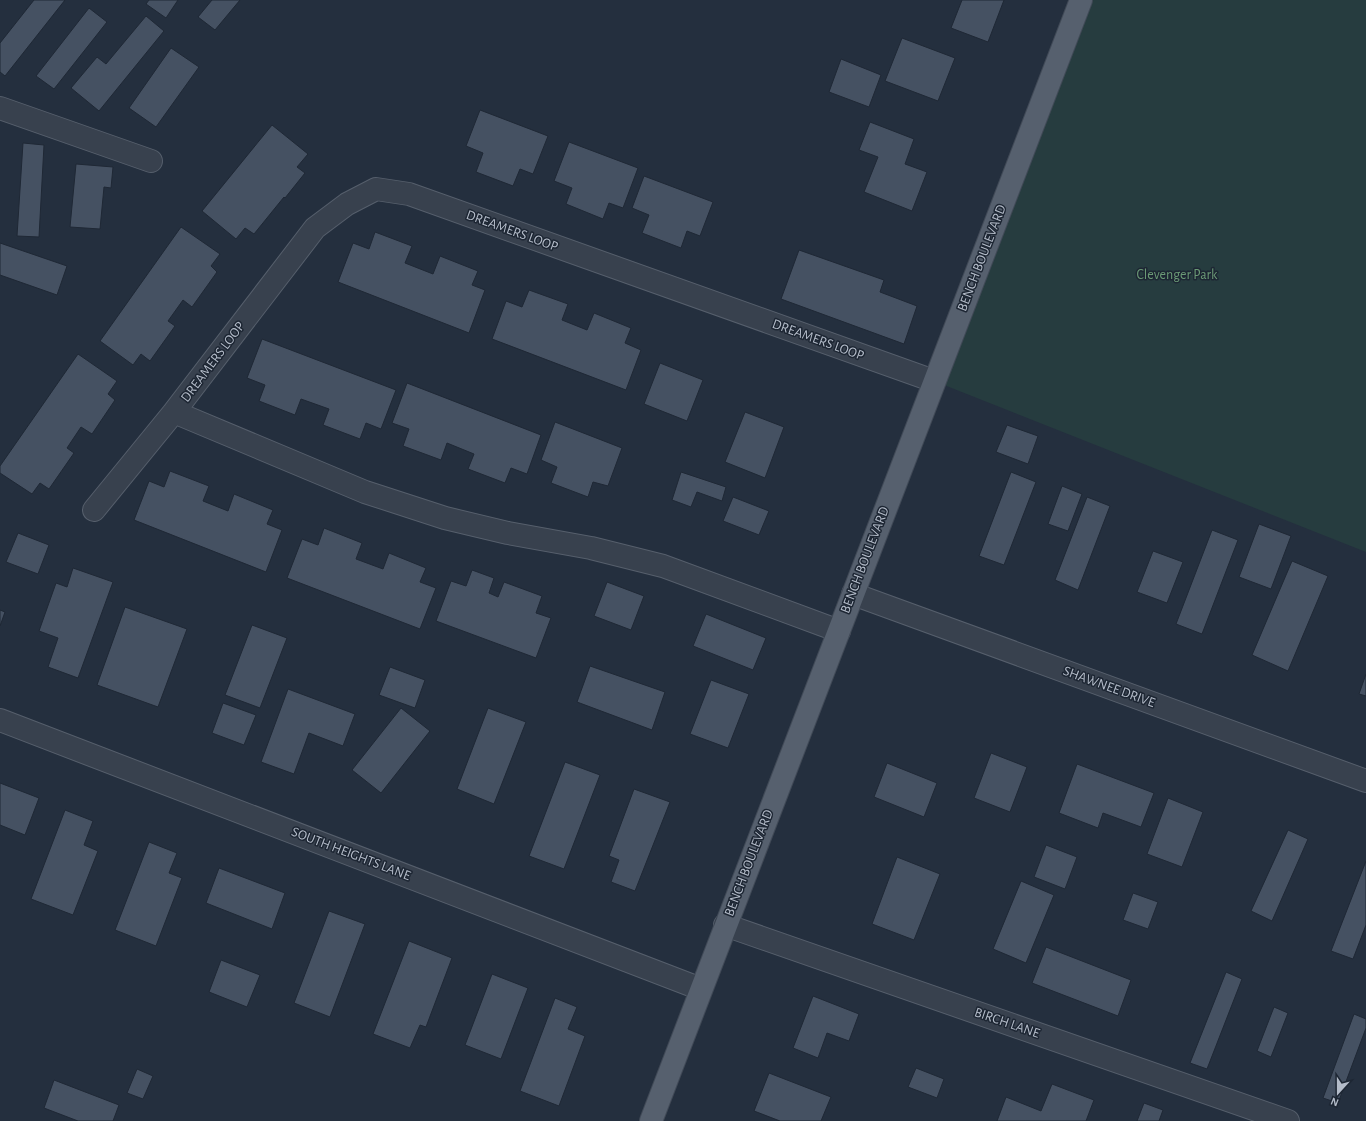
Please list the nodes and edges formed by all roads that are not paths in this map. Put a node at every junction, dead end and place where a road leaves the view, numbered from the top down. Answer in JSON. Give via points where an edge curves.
{"nodes":[{"id":1,"x":1081,"y":0,"type":"edge"},
{"id":2,"x":0,"y":108,"type":"edge"},
{"id":3,"x":151,"y":161,"type":"dead end"},
{"id":4,"x":934,"y":381,"type":"junction"},
{"id":5,"x":174,"y":412,"type":"junction"},
{"id":6,"x":94,"y":510,"type":"dead end"},
{"id":7,"x":853,"y":594,"type":"junction"},
{"id":8,"x":838,"y":631,"type":"junction"},
{"id":9,"x":0,"y":720,"type":"edge"},
{"id":10,"x":1366,"y":780,"type":"edge"},
{"id":11,"x":725,"y":925,"type":"junction"},
{"id":12,"x":701,"y":989,"type":"junction"},
{"id":13,"x":651,"y":1121,"type":"edge"},
{"id":14,"x":1288,"y":1121,"type":"edge"}],
"edges":[{"from":1,"to":4,"type":"main road","name":"BENCH BOULEVARD"},
{"from":2,"to":3,"type":"street"},
{"from":4,"to":5,"type":"street","name":"DREAMERS LOOP","via":[[409,194],[376,189],[347,204],[315,228]]},
{"from":4,"to":7,"type":"main road","name":"BENCH BOULEVARD"},
{"from":5,"to":6,"type":"street","name":"DREAMERS LOOP"},
{"from":5,"to":8,"type":"street","name":"DREAMERS LOOP","via":[[365,492],[438,516],[663,566]]},
{"from":7,"to":8,"type":"main road","name":"BENCH BOULEVARD"},
{"from":7,"to":10,"type":"street","name":"SHAWNEE DRIVE"},
{"from":8,"to":11,"type":"main road","name":"BENCH BOULEVARD"},
{"from":9,"to":12,"type":"street","name":"SOUTH HEIGHTS LANE"},
{"from":11,"to":12,"type":"main road","name":"BENCH BOULEVARD"},
{"from":11,"to":14,"type":"street","name":"BIRCH LANE"},
{"from":12,"to":13,"type":"main road","name":"BENCH BOULEVARD"}]}
